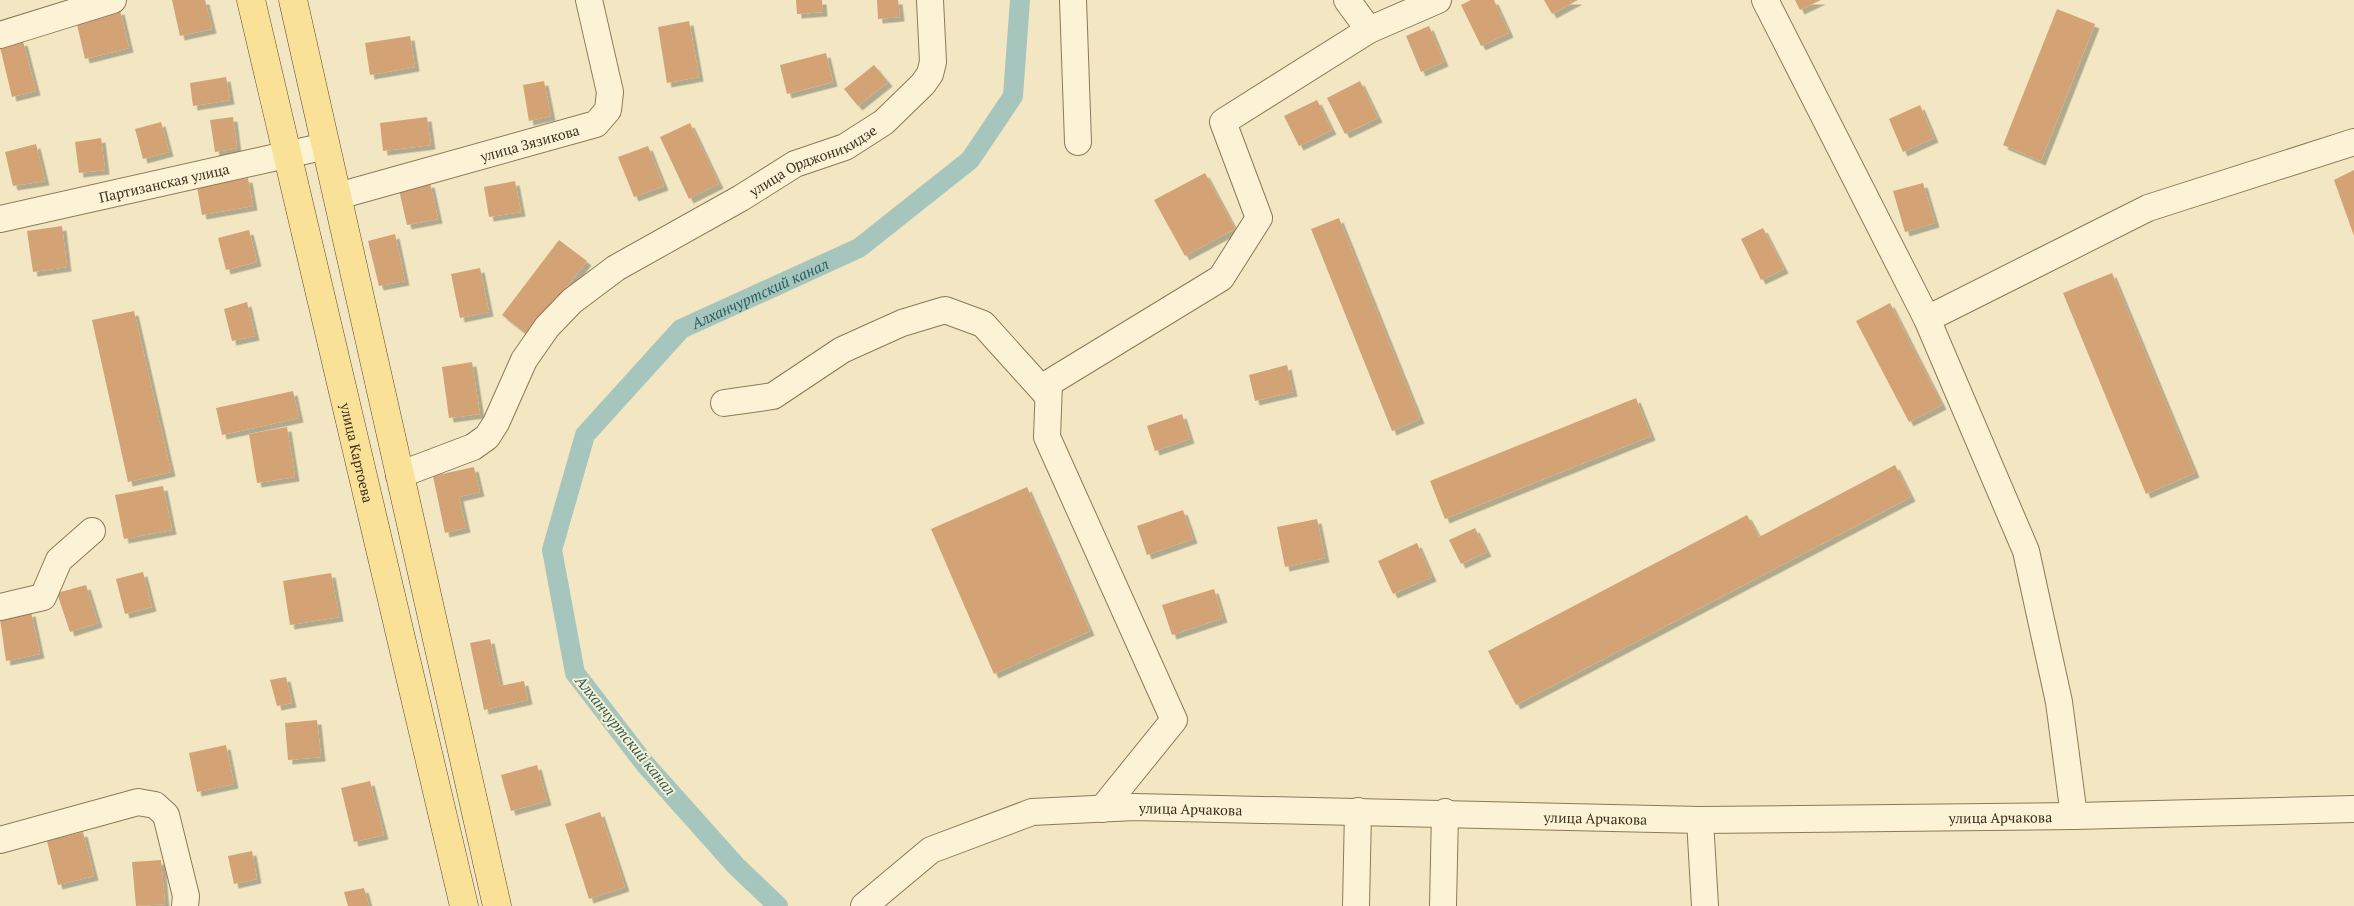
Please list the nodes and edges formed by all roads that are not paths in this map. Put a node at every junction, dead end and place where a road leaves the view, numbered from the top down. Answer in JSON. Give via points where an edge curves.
{"nodes":[{"id":1,"x":113,"y":0,"type":"edge"},
{"id":2,"x":251,"y":0,"type":"edge"},
{"id":3,"x":293,"y":0,"type":"edge"},
{"id":4,"x":589,"y":0,"type":"edge"},
{"id":5,"x":930,"y":0,"type":"edge"},
{"id":6,"x":1074,"y":0,"type":"edge"},
{"id":7,"x":1347,"y":0,"type":"edge"},
{"id":8,"x":1438,"y":0,"type":"edge"},
{"id":9,"x":1765,"y":0,"type":"edge"},
{"id":10,"x":1370,"y":30,"type":"junction"},
{"id":11,"x":0,"y":35,"type":"edge"},
{"id":12,"x":1078,"y":142,"type":"dead end"},
{"id":13,"x":2354,"y":142,"type":"edge"},
{"id":14,"x":326,"y":146,"type":"junction"},
{"id":15,"x":288,"y":156,"type":"junction"},
{"id":16,"x":338,"y":196,"type":"junction"},
{"id":17,"x":0,"y":219,"type":"edge"},
{"id":18,"x":1927,"y":319,"type":"junction"},
{"id":19,"x":1048,"y":396,"type":"junction"},
{"id":20,"x":724,"y":403,"type":"dead end"},
{"id":21,"x":399,"y":475,"type":"junction"},
{"id":22,"x":92,"y":531,"type":"dead end"},
{"id":23,"x":0,"y":607,"type":"edge"},
{"id":24,"x":1102,"y":808,"type":"junction"},
{"id":25,"x":2354,"y":809,"type":"edge"},
{"id":26,"x":1358,"y":811,"type":"junction"},
{"id":27,"x":1445,"y":812,"type":"junction"},
{"id":28,"x":2074,"y":816,"type":"junction"},
{"id":29,"x":1700,"y":820,"type":"junction"},
{"id":30,"x":0,"y":840,"type":"edge"},
{"id":31,"x":878,"y":902,"type":"edge"},
{"id":32,"x":185,"y":906,"type":"edge"},
{"id":33,"x":464,"y":906,"type":"edge"},
{"id":34,"x":497,"y":906,"type":"edge"},
{"id":35,"x":1356,"y":906,"type":"edge"},
{"id":36,"x":1443,"y":906,"type":"edge"},
{"id":37,"x":1705,"y":906,"type":"edge"}],
"edges":[{"from":1,"to":11,"type":"street"},
{"from":2,"to":15,"type":"main road","name":"улица Картоева"},
{"from":3,"to":14,"type":"main road"},
{"from":4,"to":16,"type":"street","name":"улица Зязикова","via":[[610,92],[608,110],[596,124]]},
{"from":5,"to":21,"type":"street","name":"улица Орджоникидзе","via":[[933,62],[930,74],[884,122],[845,147],[795,164],[616,268],[572,301],[547,328],[524,360],[487,437],[473,447]]},
{"from":6,"to":12,"type":"street"},
{"from":7,"to":10,"type":"street"},
{"from":8,"to":10,"type":"street"},
{"from":9,"to":18,"type":"street"},
{"from":10,"to":19,"type":"street","via":[[1223,122],[1259,218],[1221,278],[1049,383]]},
{"from":13,"to":18,"type":"street","via":[[2148,208]]},
{"from":14,"to":15,"type":"street","name":"Партизанская улица"},
{"from":14,"to":16,"type":"main road"},
{"from":15,"to":17,"type":"street","name":"Партизанская улица"},
{"from":15,"to":33,"type":"main road","name":"улица Картоева"},
{"from":16,"to":21,"type":"main road"},
{"from":18,"to":28,"type":"street","via":[[2026,551],[2059,702]]},
{"from":19,"to":20,"type":"street","via":[[983,324],[945,310],[902,323],[842,350],[773,396]]},
{"from":19,"to":24,"type":"street","via":[[1047,437],[1174,720]]},
{"from":21,"to":34,"type":"main road"},
{"from":22,"to":23,"type":"street","via":[[60,560],[43,597]]},
{"from":24,"to":26,"type":"street","name":"улица Арчакова"},
{"from":24,"to":31,"type":"street","name":"улица Арчакова","via":[[1032,812],[931,850]]},
{"from":25,"to":28,"type":"street","name":"улица Арчакова"},
{"from":26,"to":27,"type":"street","name":"улица Арчакова"},
{"from":26,"to":35,"type":"street"},
{"from":27,"to":29,"type":"street","name":"улица Арчакова"},
{"from":27,"to":36,"type":"street"},
{"from":28,"to":29,"type":"street","name":"улица Арчакова"},
{"from":29,"to":37,"type":"street"},
{"from":30,"to":32,"type":"street","via":[[138,802],[154,805],[166,815],[186,896]]}]}
